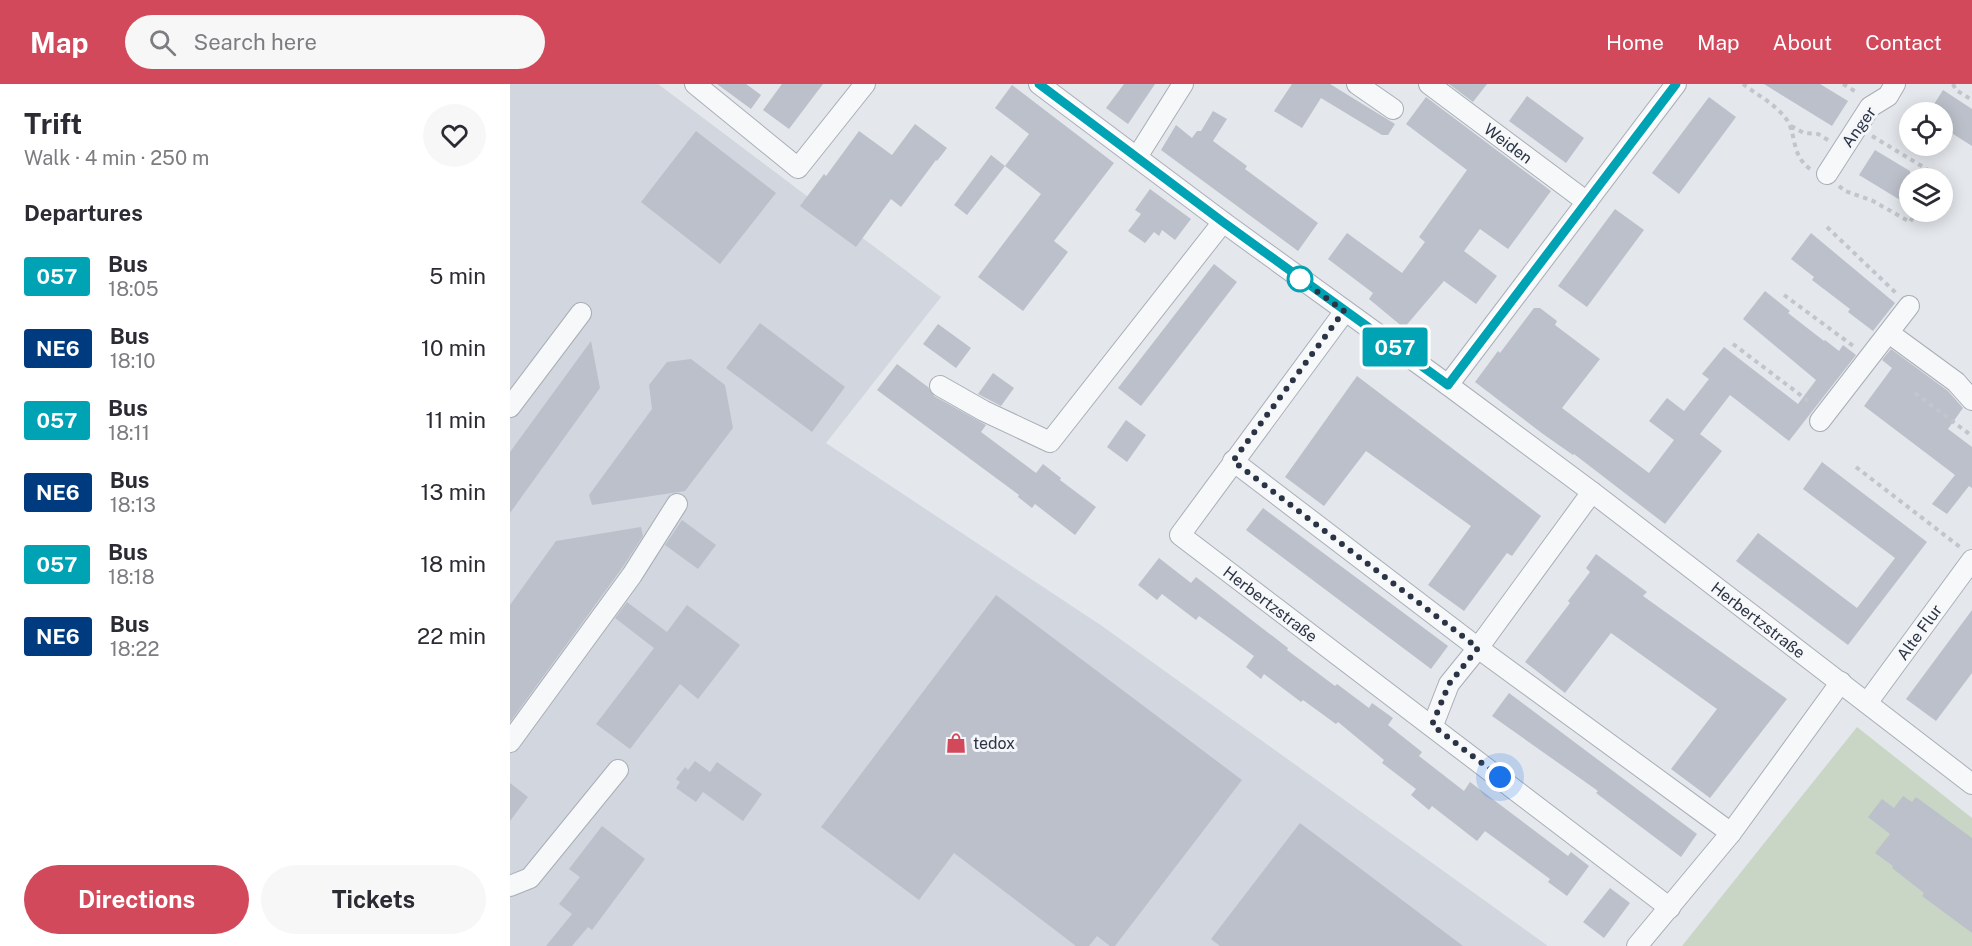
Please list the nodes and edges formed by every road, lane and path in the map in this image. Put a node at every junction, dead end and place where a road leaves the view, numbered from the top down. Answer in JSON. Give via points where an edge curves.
{"nodes":[{"id":1,"x":695,"y":84,"type":"edge"},
{"id":2,"x":865,"y":84,"type":"edge"},
{"id":3,"x":1039,"y":84,"type":"edge"},
{"id":4,"x":1183,"y":84,"type":"edge"},
{"id":5,"x":1357,"y":84,"type":"edge"},
{"id":6,"x":1429,"y":84,"type":"edge"},
{"id":7,"x":1676,"y":84,"type":"edge"},
{"id":8,"x":1743,"y":84,"type":"edge"},
{"id":9,"x":1895,"y":84,"type":"edge"},
{"id":10,"x":1953,"y":84,"type":"edge"},
{"id":11,"x":1972,"y":100,"type":"edge"},
{"id":12,"x":1393,"y":109,"type":"dead end"},
{"id":13,"x":1790,"y":126,"type":"junction"},
{"id":14,"x":1858,"y":127,"type":"junction"},
{"id":15,"x":1843,"y":149,"type":"junction"},
{"id":16,"x":1137,"y":157,"type":"junction"},
{"id":17,"x":1925,"y":168,"type":"edge"},
{"id":18,"x":1827,"y":174,"type":"junction"},
{"id":19,"x":1587,"y":202,"type":"junction"},
{"id":20,"x":1899,"y":216,"type":"edge"},
{"id":21,"x":1223,"y":222,"type":"junction"},
{"id":22,"x":1827,"y":227,"type":"dead end"},
{"id":23,"x":1784,"y":295,"type":"dead end"},
{"id":24,"x":1910,"y":306,"type":"joint"},
{"id":25,"x":1344,"y":311,"type":"junction"},
{"id":26,"x":581,"y":313,"type":"dead end"},
{"id":27,"x":1889,"y":333,"type":"junction"},
{"id":28,"x":1733,"y":344,"type":"dead end"},
{"id":29,"x":1869,"y":359,"type":"junction"},
{"id":30,"x":1448,"y":385,"type":"junction"},
{"id":31,"x":940,"y":386,"type":"dead end"},
{"id":32,"x":1914,"y":393,"type":"dead end"},
{"id":33,"x":1972,"y":400,"type":"edge"},
{"id":34,"x":510,"y":407,"type":"edge"},
{"id":35,"x":1823,"y":418,"type":"joint"},
{"id":36,"x":1972,"y":435,"type":"edge"},
{"id":37,"x":1233,"y":461,"type":"junction"},
{"id":38,"x":1856,"y":467,"type":"dead end"},
{"id":39,"x":1592,"y":492,"type":"junction"},
{"id":40,"x":677,"y":504,"type":"dead end"},
{"id":41,"x":1968,"y":554,"type":"edge"},
{"id":42,"x":1478,"y":648,"type":"junction"},
{"id":43,"x":1841,"y":682,"type":"junction"},
{"id":44,"x":1866,"y":703,"type":"junction"},
{"id":45,"x":1432,"y":725,"type":"junction"},
{"id":46,"x":510,"y":742,"type":"edge"},
{"id":47,"x":618,"y":770,"type":"dead end"},
{"id":48,"x":1972,"y":784,"type":"edge"},
{"id":49,"x":1731,"y":833,"type":"junction"},
{"id":50,"x":510,"y":885,"type":"edge"},
{"id":51,"x":1671,"y":908,"type":"junction"},
{"id":52,"x":1637,"y":946,"type":"edge"}],
"edges":[{"from":1,"to":2,"type":"street","via":[[798,168]]},
{"from":3,"to":16,"type":"street","name":"Herbertzstraße"},
{"from":4,"to":16,"type":"street"},
{"from":5,"to":12,"type":"street"},
{"from":6,"to":19,"type":"street","name":"Weiden"},
{"from":7,"to":19,"type":"street"},
{"from":8,"to":13,"type":"path","via":[[1783,115]]},
{"from":9,"to":14,"type":"street","name":"Anger","via":[[1888,96],[1870,107]]},
{"from":10,"to":11,"type":"path"},
{"from":13,"to":15,"type":"path","via":[[1818,134]]},
{"from":13,"to":18,"type":"path","via":[[1796,153],[1808,168]]},
{"from":14,"to":15,"type":"street","name":"Anger"},
{"from":14,"to":17,"type":"path"},
{"from":15,"to":18,"type":"street","name":"Anger"},
{"from":16,"to":21,"type":"street","name":"Herbertzstraße"},
{"from":18,"to":20,"type":"path","via":[[1845,191]]},
{"from":19,"to":30,"type":"street"},
{"from":21,"to":25,"type":"street","name":"Herbertzstraße"},
{"from":21,"to":31,"type":"street","via":[[1050,442]]},
{"from":22,"to":24,"type":"path"},
{"from":23,"to":29,"type":"path"},
{"from":24,"to":27,"type":"street"},
{"from":25,"to":30,"type":"street","name":"Herbertzstraße"},
{"from":25,"to":37,"type":"street","name":"Herbertzstraße"},
{"from":26,"to":34,"type":"street"},
{"from":27,"to":29,"type":"street"},
{"from":27,"to":33,"type":"street","via":[[1956,382]]},
{"from":28,"to":35,"type":"path"},
{"from":29,"to":35,"type":"street"},
{"from":30,"to":39,"type":"street","name":"Herbertzstraße"},
{"from":32,"to":36,"type":"path"},
{"from":37,"to":42,"type":"street"},
{"from":37,"to":45,"type":"street","name":"Herbertzstraße","via":[[1180,535]]},
{"from":38,"to":41,"type":"path"},
{"from":39,"to":42,"type":"street"},
{"from":39,"to":43,"type":"street","name":"Herbertzstraße"},
{"from":40,"to":46,"type":"street","via":[[632,575]]},
{"from":41,"to":44,"type":"street","name":"Alte Flur"},
{"from":42,"to":45,"type":"street","via":[[1449,684]]},
{"from":42,"to":49,"type":"street"},
{"from":43,"to":44,"type":"street","name":"Herbertzstraße"},
{"from":43,"to":49,"type":"street"},
{"from":44,"to":48,"type":"street","name":"Herbertzstraße"},
{"from":45,"to":51,"type":"street","name":"Herbertzstraße"},
{"from":47,"to":50,"type":"street","via":[[530,878]]},
{"from":49,"to":51,"type":"street"},
{"from":51,"to":52,"type":"street"}]}
